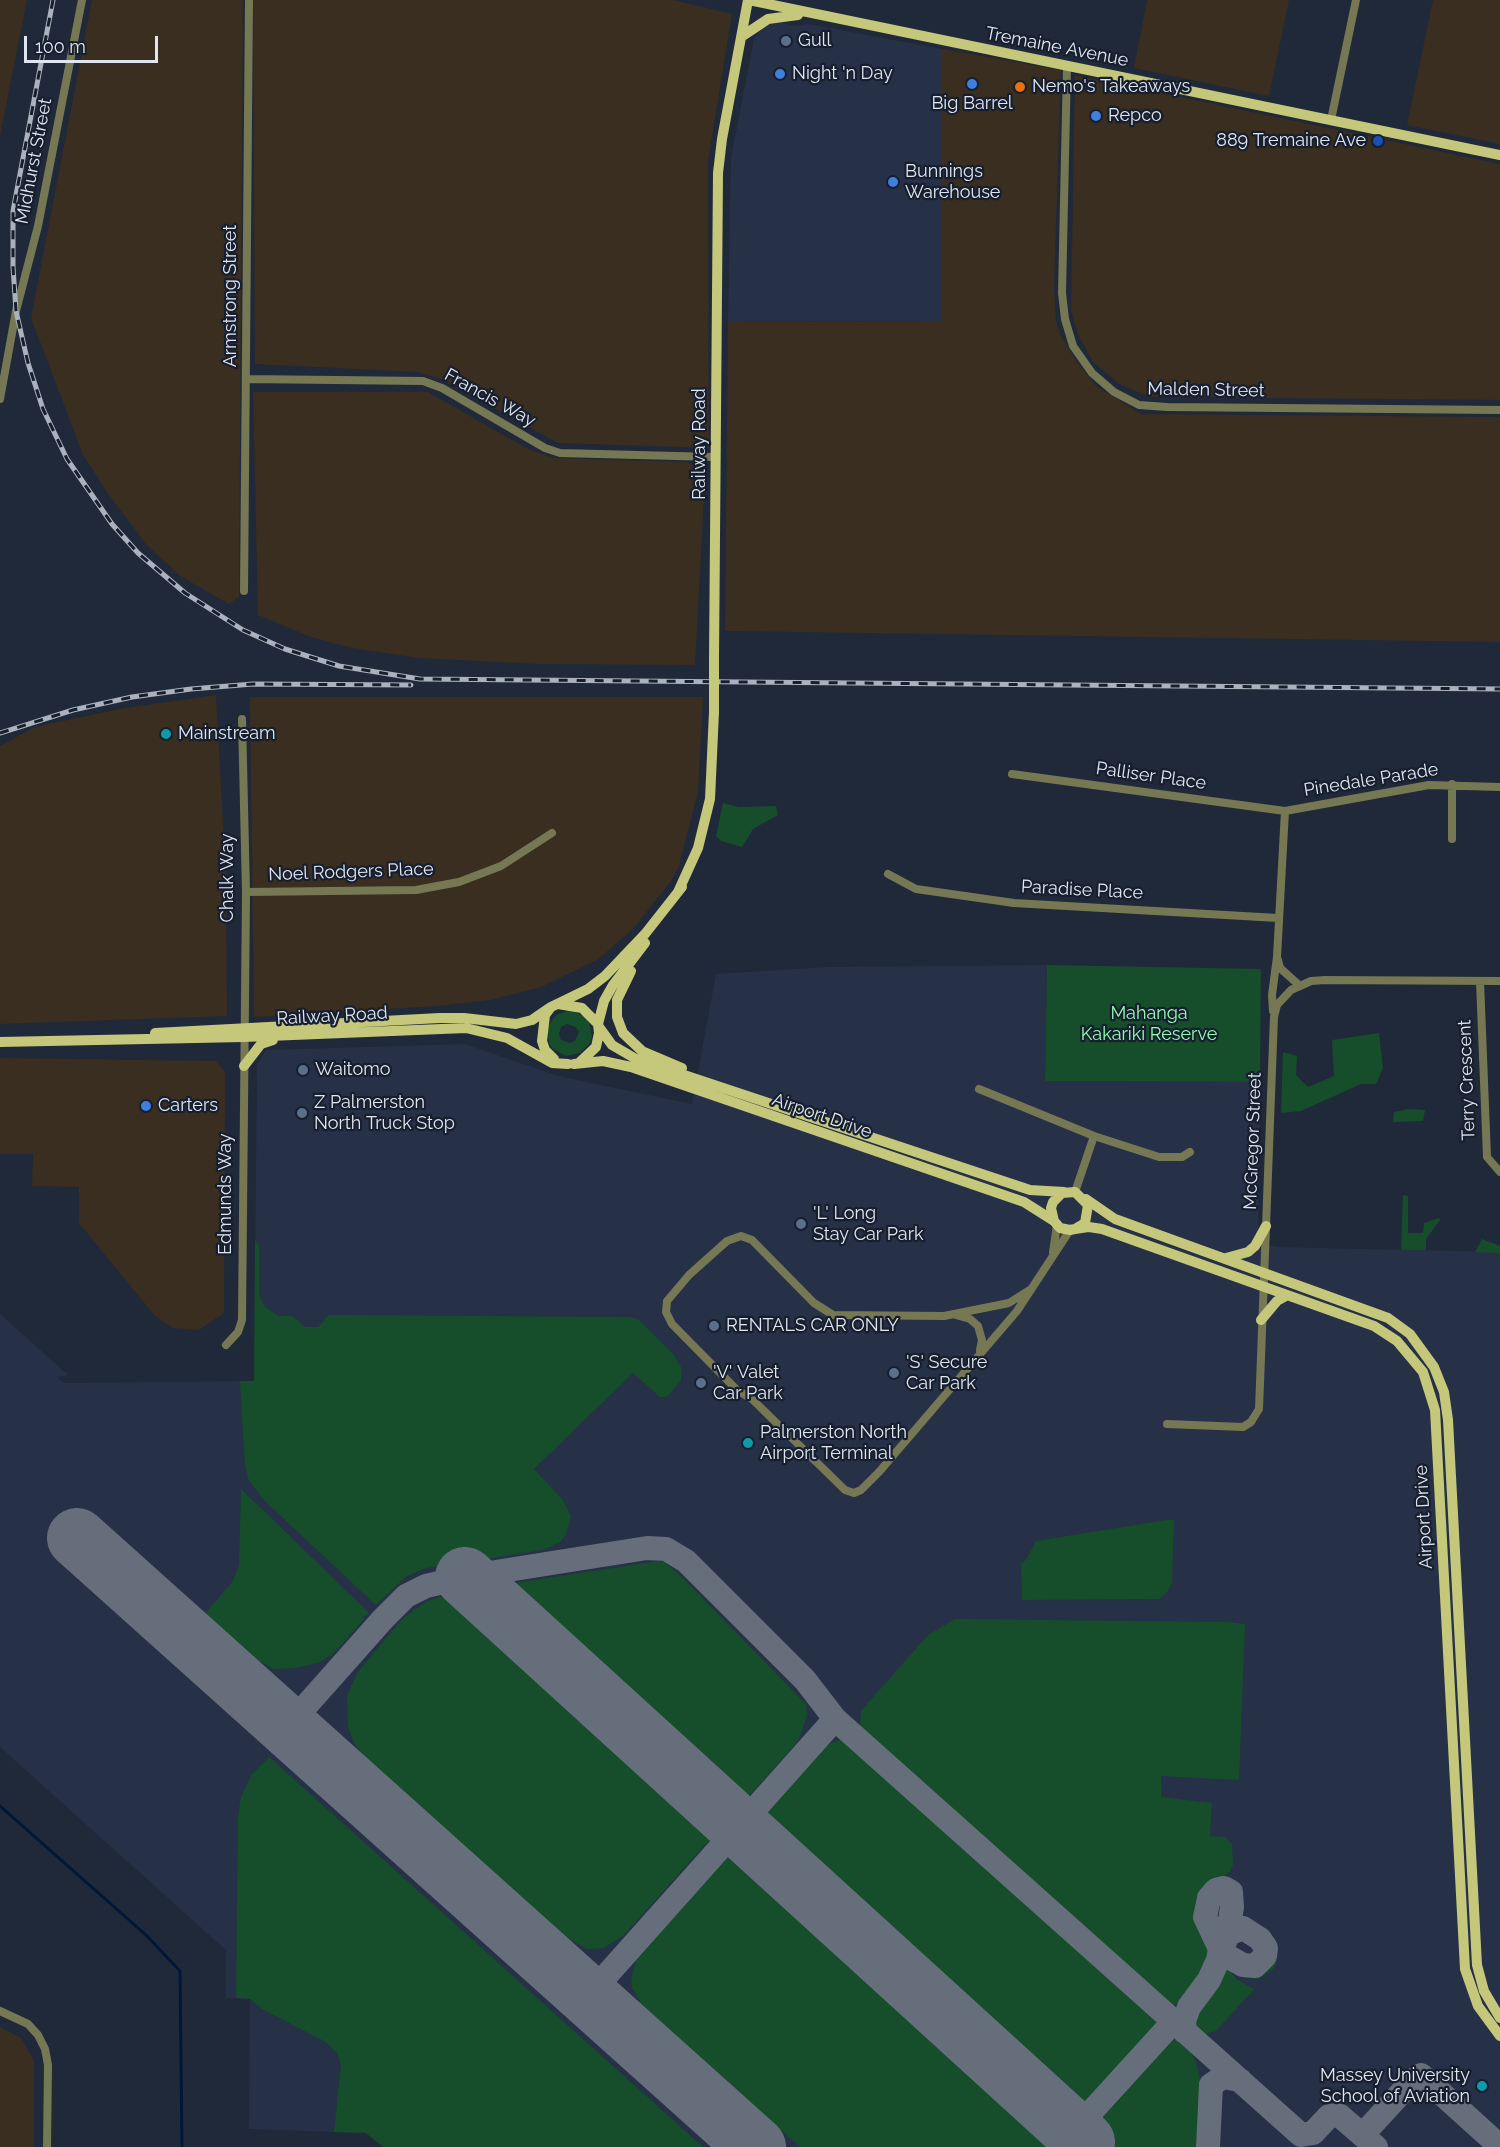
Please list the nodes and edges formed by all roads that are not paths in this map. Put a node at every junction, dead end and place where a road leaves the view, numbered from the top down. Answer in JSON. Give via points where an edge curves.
{"nodes":[{"id":1,"x":82,"y":0,"type":"edge"},
{"id":2,"x":249,"y":0,"type":"edge"},
{"id":3,"x":749,"y":0,"type":"edge"},
{"id":4,"x":1356,"y":0,"type":"edge"},
{"id":5,"x":810,"y":14,"type":"junction"},
{"id":6,"x":743,"y":35,"type":"junction"},
{"id":7,"x":1067,"y":66,"type":"junction"},
{"id":8,"x":1331,"y":120,"type":"junction"},
{"id":9,"x":1500,"y":155,"type":"edge"},
{"id":10,"x":247,"y":379,"type":"junction"},
{"id":11,"x":0,"y":399,"type":"edge"},
{"id":12,"x":1500,"y":410,"type":"edge"},
{"id":13,"x":715,"y":457,"type":"junction"},
{"id":14,"x":244,"y":591,"type":"dead end"},
{"id":15,"x":242,"y":719,"type":"dead end"},
{"id":16,"x":1012,"y":774,"type":"dead end"},
{"id":17,"x":1452,"y":784,"type":"junction"},
{"id":18,"x":1500,"y":787,"type":"edge"},
{"id":19,"x":1285,"y":811,"type":"junction"},
{"id":20,"x":552,"y":833,"type":"dead end"},
{"id":21,"x":1452,"y":839,"type":"dead end"},
{"id":22,"x":888,"y":874,"type":"dead end"},
{"id":23,"x":681,"y":887,"type":"junction"},
{"id":24,"x":246,"y":892,"type":"junction"},
{"id":25,"x":1278,"y":918,"type":"junction"},
{"id":26,"x":663,"y":920,"type":"junction"},
{"id":27,"x":1277,"y":957,"type":"junction"},
{"id":28,"x":1480,"y":981,"type":"junction"},
{"id":29,"x":1500,"y":981,"type":"edge"},
{"id":30,"x":1300,"y":986,"type":"junction"},
{"id":31,"x":554,"y":1005,"type":"junction"},
{"id":32,"x":1274,"y":1017,"type":"junction"},
{"id":33,"x":598,"y":1026,"type":"junction"},
{"id":34,"x":363,"y":1031,"type":"junction"},
{"id":35,"x":244,"y":1032,"type":"junction"},
{"id":36,"x":0,"y":1042,"type":"edge"},
{"id":37,"x":571,"y":1064,"type":"junction"},
{"id":38,"x":244,"y":1066,"type":"junction"},
{"id":39,"x":979,"y":1089,"type":"dead end"},
{"id":40,"x":737,"y":1091,"type":"junction"},
{"id":41,"x":1094,"y":1136,"type":"junction"},
{"id":42,"x":1190,"y":1152,"type":"dead end"},
{"id":43,"x":1500,"y":1172,"type":"edge"},
{"id":44,"x":1075,"y":1193,"type":"junction"},
{"id":45,"x":1055,"y":1223,"type":"junction"},
{"id":46,"x":1266,"y":1226,"type":"junction"},
{"id":47,"x":1073,"y":1230,"type":"junction"},
{"id":48,"x":1053,"y":1253,"type":"junction"},
{"id":49,"x":1226,"y":1258,"type":"junction"},
{"id":50,"x":1265,"y":1273,"type":"junction"},
{"id":51,"x":1263,"y":1288,"type":"junction"},
{"id":52,"x":1031,"y":1289,"type":"junction"},
{"id":53,"x":1286,"y":1296,"type":"junction"},
{"id":54,"x":944,"y":1316,"type":"junction"},
{"id":55,"x":1261,"y":1320,"type":"junction"},
{"id":56,"x":226,"y":1345,"type":"dead end"},
{"id":57,"x":980,"y":1352,"type":"junction"},
{"id":58,"x":1167,"y":1424,"type":"dead end"},
{"id":59,"x":0,"y":2011,"type":"edge"},
{"id":60,"x":1500,"y":2018,"type":"edge"},
{"id":61,"x":1500,"y":2036,"type":"edge"},
{"id":62,"x":47,"y":2147,"type":"edge"}],
"edges":[{"from":1,"to":11,"type":"street","name":"Midhurst Street"},
{"from":2,"to":10,"type":"street","name":"Armstrong Street"},
{"from":3,"to":5,"type":"main road","name":"Tremaine Avenue"},
{"from":3,"to":6,"type":"main road","name":"Railway Road"},
{"from":4,"to":8,"type":"street"},
{"from":5,"to":6,"type":"main road","via":[[768,19]]},
{"from":5,"to":7,"type":"main road","name":"Tremaine Avenue"},
{"from":6,"to":13,"type":"main road","name":"Railway Road","via":[[718,173]]},
{"from":7,"to":8,"type":"main road","name":"Tremaine Avenue"},
{"from":7,"to":12,"type":"street","name":"Malden Street","via":[[1062,293],[1065,319],[1073,346],[1092,373],[1114,392],[1139,405],[1167,407]]},
{"from":8,"to":9,"type":"main road","name":"Tremaine Avenue"},
{"from":10,"to":13,"type":"street","name":"Francis Way","via":[[423,381],[560,453]]},
{"from":10,"to":14,"type":"street","name":"Armstrong Street"},
{"from":13,"to":23,"type":"main road","name":"Railway Road","bridge":true,"via":[[710,799],[698,848]]},
{"from":15,"to":24,"type":"street","name":"Chalk Way"},
{"from":16,"to":19,"type":"street","name":"Palliser Place"},
{"from":17,"to":18,"type":"street","name":"Pinedale Parade"},
{"from":17,"to":19,"type":"street","name":"Pinedale Parade"},
{"from":17,"to":21,"type":"street"},
{"from":19,"to":25,"type":"street","name":"Pinedale Parade"},
{"from":20,"to":24,"type":"street","name":"Noel Rodgers Place","via":[[501,866],[459,882],[416,890]]},
{"from":22,"to":25,"type":"street","name":"Paradise Place","via":[[915,889],[1014,903]]},
{"from":23,"to":26,"type":"main road","name":"Railway Road"},
{"from":23,"to":31,"type":"main road","name":"Railway Road","via":[[645,934],[605,976]]},
{"from":24,"to":35,"type":"street","name":"Chalk Way"},
{"from":25,"to":27,"type":"street","name":"Pinedale Parade"},
{"from":26,"to":33,"type":"main road","name":"Railway Road","via":[[613,985]]},
{"from":26,"to":40,"type":"main road","via":[[618,995],[616,1011],[621,1028],[642,1051]]},
{"from":27,"to":30,"type":"street","via":[[1280,968]]},
{"from":27,"to":32,"type":"street","name":"Pinedale Parade","via":[[1272,995]]},
{"from":28,"to":29,"type":"street","name":"McGregor Street"},
{"from":28,"to":30,"type":"street","name":"McGregor Street","via":[[1325,980]]},
{"from":28,"to":43,"type":"street","name":"Terry Crescent","via":[[1487,1157]]},
{"from":30,"to":32,"type":"street","name":"McGregor Street","via":[[1284,996]]},
{"from":31,"to":33,"type":"main road","via":[[582,1008]]},
{"from":31,"to":35,"type":"main road","name":"Railway Road","via":[[532,1020],[516,1024],[464,1018]]},
{"from":31,"to":37,"type":"main road","via":[[542,1024],[542,1041],[551,1057]]},
{"from":32,"to":46,"type":"street","name":"McGregor Street"},
{"from":33,"to":37,"type":"main road","via":[[596,1047],[583,1061]]},
{"from":33,"to":40,"type":"main road","name":"Airport Drive","via":[[612,1045],[627,1056]]},
{"from":34,"to":35,"type":"main road","name":"Railway Road"},
{"from":34,"to":37,"type":"main road","name":"Railway Road","via":[[476,1029],[518,1042],[556,1065]]},
{"from":34,"to":38,"type":"main road","via":[[327,1038],[270,1040],[261,1044]]},
{"from":35,"to":36,"type":"main road","name":"Railway Road"},
{"from":35,"to":38,"type":"street","name":"Edmunds Way"},
{"from":37,"to":45,"type":"main road","name":"Airport Drive","via":[[603,1061],[631,1067],[1023,1202]]},
{"from":38,"to":56,"type":"street","name":"Edmunds Way","via":[[242,1320],[238,1332]]},
{"from":39,"to":41,"type":"street"},
{"from":40,"to":44,"type":"main road","name":"Airport Drive","via":[[1030,1190]]},
{"from":41,"to":42,"type":"street","via":[[1159,1156],[1182,1157]]},
{"from":41,"to":44,"type":"street"},
{"from":44,"to":45,"type":"main road","via":[[1057,1197],[1053,1202],[1051,1215]]},
{"from":44,"to":47,"type":"main road","via":[[1089,1211],[1085,1222]]},
{"from":44,"to":49,"type":"main road","name":"Airport Drive","via":[[1115,1219]]},
{"from":45,"to":47,"type":"main road"},
{"from":45,"to":48,"type":"street"},
{"from":46,"to":49,"type":"main road","via":[[1248,1252]]},
{"from":46,"to":50,"type":"street","name":"McGregor Street"},
{"from":47,"to":48,"type":"street"},
{"from":47,"to":51,"type":"main road","name":"Airport Drive","via":[[1102,1229]]},
{"from":48,"to":52,"type":"street"},
{"from":49,"to":50,"type":"main road","name":"Airport Drive"},
{"from":50,"to":51,"type":"street","name":"McGregor Street"},
{"from":50,"to":60,"type":"main road","name":"Airport Drive","via":[[1388,1318],[1419,1344],[1440,1379],[1448,1420],[1477,1965],[1484,1991]]},
{"from":51,"to":53,"type":"main road","name":"Airport Drive"},
{"from":51,"to":55,"type":"street","name":"McGregor Street"},
{"from":52,"to":54,"type":"street","via":[[1009,1303]]},
{"from":52,"to":57,"type":"street"},
{"from":53,"to":55,"type":"main road"},
{"from":53,"to":61,"type":"main road","name":"Airport Drive","via":[[1387,1333],[1416,1360],[1433,1398],[1465,1969],[1478,2007]]},
{"from":54,"to":57,"type":"street","via":[[961,1315],[974,1322],[981,1334]]},
{"from":54,"to":57,"type":"street","via":[[829,1314],[752,1240],[741,1236],[727,1241],[689,1275],[670,1296],[666,1307],[672,1324],[737,1390],[752,1399],[850,1493],[861,1490],[879,1472]]},
{"from":55,"to":58,"type":"street","name":"McGregor Street","via":[[1259,1409],[1251,1422],[1243,1427]]},
{"from":59,"to":62,"type":"street","via":[[28,2024],[45,2049]]}]}
